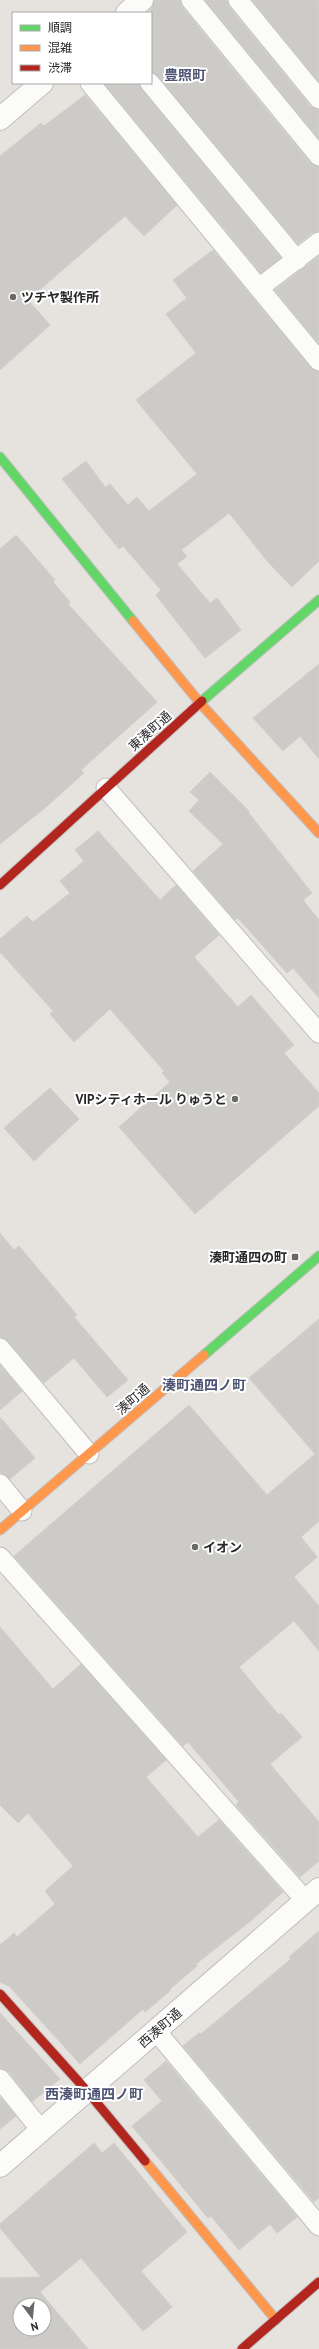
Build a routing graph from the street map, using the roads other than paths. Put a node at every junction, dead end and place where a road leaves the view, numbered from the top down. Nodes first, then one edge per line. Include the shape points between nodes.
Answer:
1 (142, 0) edge
2 (191, 0) edge
3 (238, 0) edge
4 (128, 12) edge
5 (41, 84) edge
6 (91, 84) edge
7 (151, 84) edge
8 (319, 99) edge
9 (0, 119) edge
10 (319, 156) edge
11 (319, 242) edge
12 (297, 260) junction
13 (259, 288) junction
14 (319, 361) edge
15 (0, 457) edge
16 (318, 602) edge
17 (200, 703) junction
18 (106, 788) junction
19 (319, 833) edge
20 (0, 885) edge
21 (319, 1033) edge
22 (319, 1256) edge
23 (0, 1348) edge
24 (89, 1454) junction
25 (0, 1484) edge
26 (22, 1511) junction
27 (0, 1530) edge
28 (0, 1557) edge
29 (314, 1897) edge
30 (0, 1994) edge
31 (156, 2031) junction
32 (0, 2079) edge
33 (87, 2091) junction
34 (41, 2130) junction
35 (0, 2166) edge
36 (319, 2226) edge
37 (319, 2282) edge
38 (276, 2320) junction
39 (242, 2349) edge

1 - 4 street
2 - 10 lane
3 - 8 lane
5 - 9 street
6 - 13 lane
7 - 12 lane
11 - 12 lane
12 - 13 lane
13 - 14 lane
15 - 17 street
16 - 17 street, 東湊町通
17 - 18 street, 東湊町通
17 - 19 street
18 - 20 street, 東湊町通
18 - 21 lane
22 - 24 street, 湊町通
23 - 24 lane
24 - 26 street, 湊町通
25 - 26 lane
26 - 27 street, 湊町通
28 - 29 lane
29 - 31 street, 西湊町通
30 - 33 street
31 - 33 street, 西湊町通
31 - 36 lane
32 - 34 lane
33 - 34 street, 西湊町通
33 - 38 street
34 - 35 street, 西湊町通
37 - 38 street
38 - 39 street

